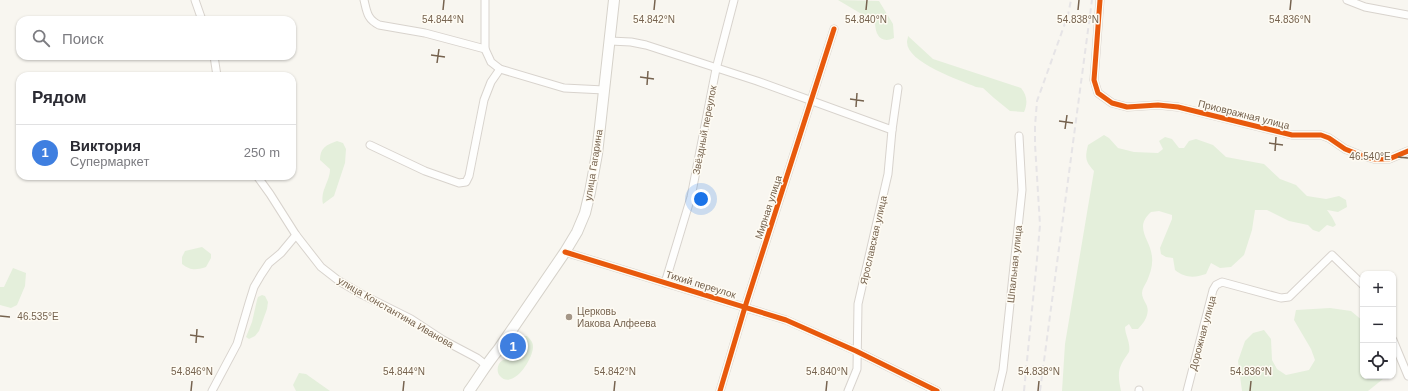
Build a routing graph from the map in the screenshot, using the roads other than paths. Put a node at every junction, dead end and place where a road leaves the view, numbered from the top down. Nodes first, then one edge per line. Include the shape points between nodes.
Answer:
1 (195, 0) edge
2 (364, 0) edge
3 (485, 0) edge
4 (614, 0) edge
5 (734, 0) edge
6 (1100, 0) edge
7 (1347, 0) edge
8 (1408, 15) edge
9 (201, 16) edge
10 (834, 29) dead end
11 (610, 41) junction
12 (484, 49) junction
13 (215, 60) edge
14 (500, 69) junction
15 (716, 69) junction
16 (216, 72) edge
17 (898, 88) dead end
18 (604, 90) junction
19 (811, 101) junction
20 (892, 130) junction
21 (1019, 136) dead end
22 (370, 146) dead end
23 (1408, 151) edge
24 (260, 180) edge
25 (296, 235) junction
26 (565, 252) junction
27 (1360, 282) edge
28 (665, 283) junction
29 (745, 307) junction
30 (1394, 343) edge
31 (856, 351) junction
32 (486, 365) junction
33 (1408, 376) edge
34 (212, 391) edge
35 (469, 391) edge
36 (720, 391) edge
37 (848, 391) edge
38 (937, 391) edge
39 (998, 391) edge
40 (1187, 391) edge

1 - 9 street
2 - 12 street via 368,14 373,22 379,25
3 - 12 street
4 - 11 main road, улица Гагарина
5 - 15 street, Звёздный переулок
6 - 23 street, Приовражная улица via 1094,80 1098,93 1112,104 1127,107 1178,107 1292,135 1321,135 1345,149 1374,159 1389,158
7 - 8 street via 1365,7
10 - 19 street, Мирная улица
11 - 15 street via 646,45
11 - 18 main road, улица Гагарина
12 - 14 street via 491,62
13 - 16 street
14 - 18 street via 564,88
14 - 22 street via 491,82 484,100 466,182 458,183 426,171
15 - 19 street
15 - 28 street, Звёздный переулок via 691,197
17 - 20 street, Ярославская улица
18 - 26 main road, улица Гагарина via 597,154 585,213
19 - 20 street
19 - 29 street, Мирная улица
20 - 31 street, Ярославская улица via 888,174 858,304
21 - 39 street, Шпальная улица via 1022,190 1003,370
24 - 25 street, улица Константина Иванова
25 - 32 street, улица Константина Иванова via 321,267 339,280 412,319
25 - 34 street via 269,264 254,287 237,344
26 - 28 street, Тихий переулок
26 - 32 main road, улица Гагарина
27 - 40 street, Дорожная улица via 1332,255 1289,297 1281,298 1222,282 1216,285
28 - 29 street, Тихий переулок
29 - 31 street, Тихий переулок via 786,320
29 - 36 street, Мирная улица
30 - 33 street
31 - 37 street, Ярославская улица via 857,369
31 - 38 street, Тихий переулок
32 - 35 main road, улица Гагарина

